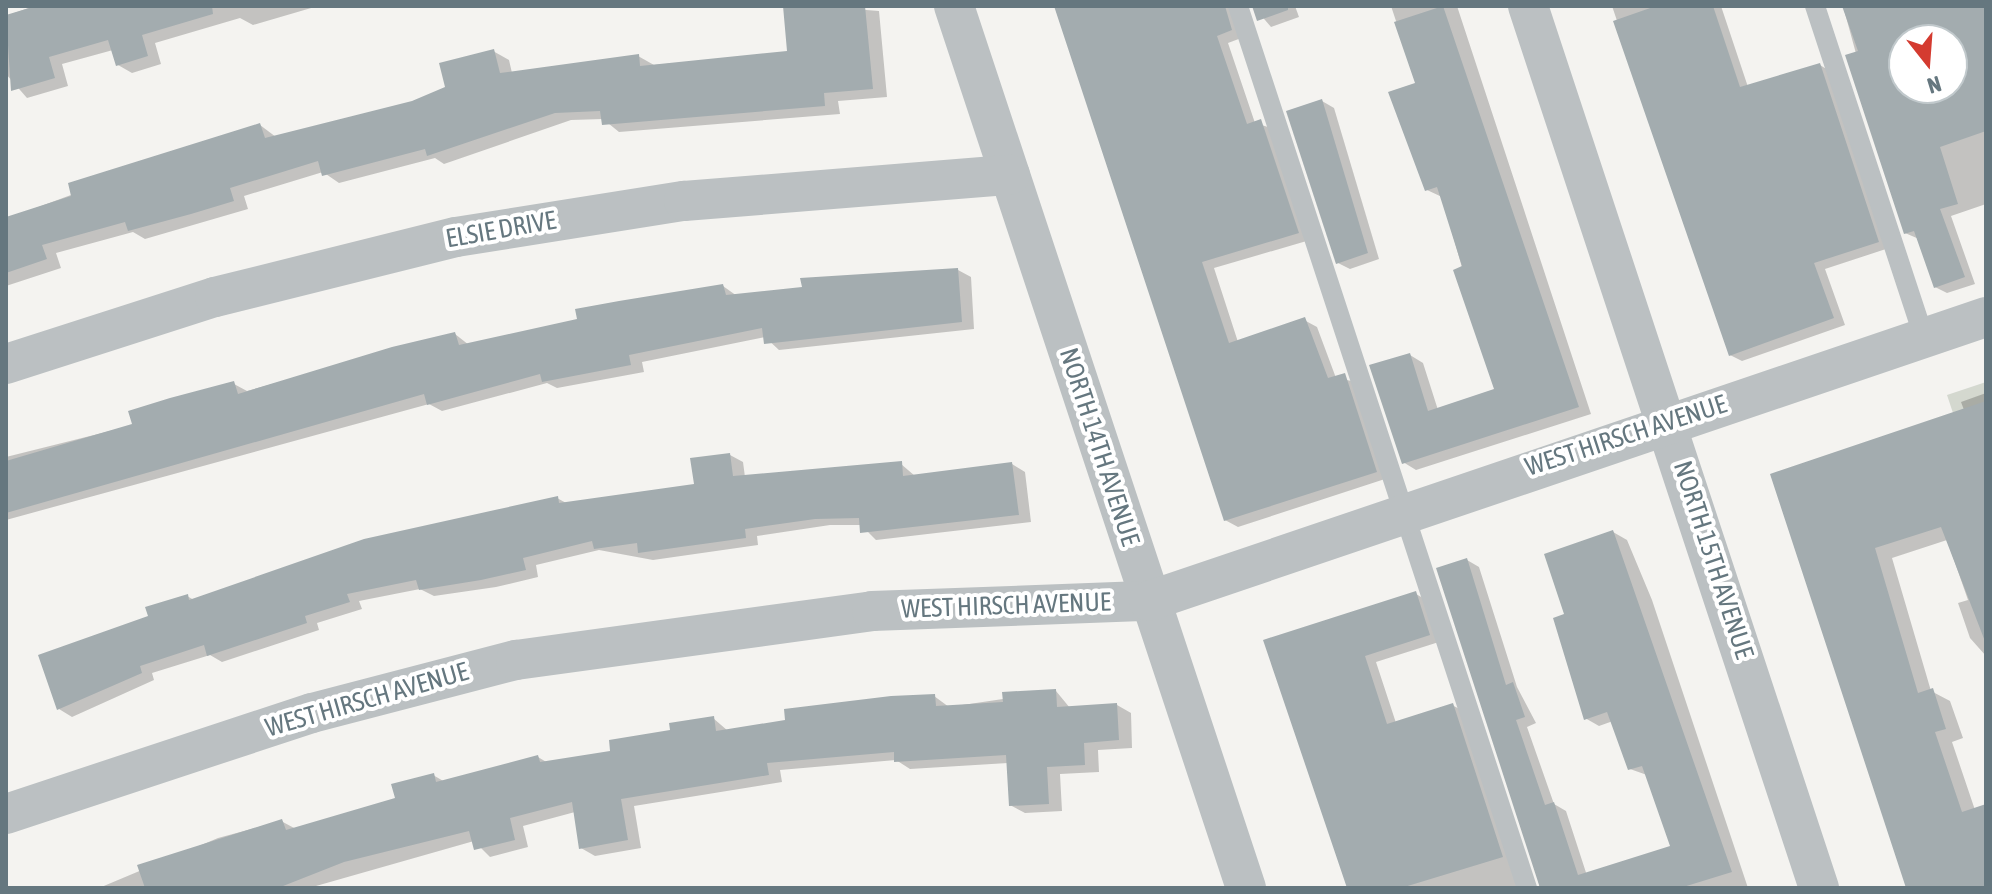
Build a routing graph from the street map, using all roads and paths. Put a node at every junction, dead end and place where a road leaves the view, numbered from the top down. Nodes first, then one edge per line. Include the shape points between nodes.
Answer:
1 (954, 6) edge
2 (1238, 6) edge
3 (1528, 6) edge
4 (1815, 6) edge
5 (1010, 175) junction
6 (1986, 317) edge
7 (1924, 338) junction
8 (6, 364) edge
9 (1668, 423) junction
10 (1403, 510) junction
11 (1149, 601) junction
12 (6, 814) edge
13 (1246, 888) edge
14 (1527, 888) edge
15 (1819, 888) edge

1 - 5 street, NORTH 14TH AVENUE
2 - 10 lane
3 - 9 street, NORTH 15TH AVENUE
4 - 7 lane
5 - 8 street, ELSIE DRIVE via 684,201 456,237 215,297
5 - 11 street, NORTH 14TH AVENUE
6 - 7 street, WEST HIRSCH AVENUE
7 - 9 street, WEST HIRSCH AVENUE
9 - 10 street, WEST HIRSCH AVENUE
9 - 15 street, NORTH 15TH AVENUE
10 - 11 street, WEST HIRSCH AVENUE
10 - 14 lane
11 - 12 street, WEST HIRSCH AVENUE via 872,611 516,660 312,713
11 - 13 street, NORTH 14TH AVENUE

